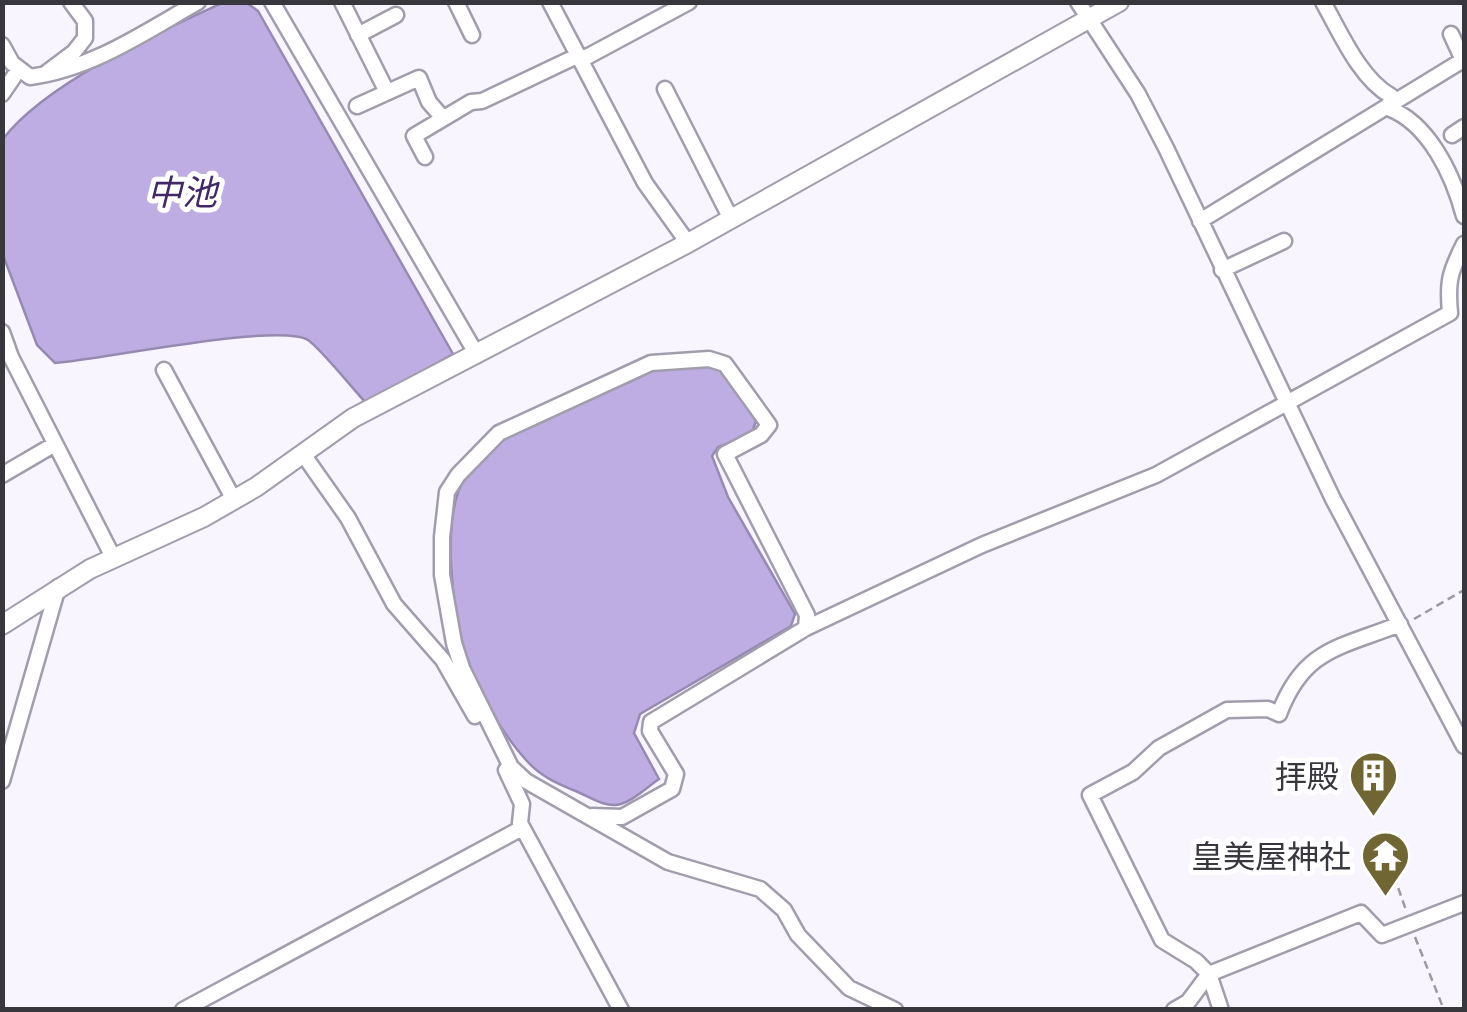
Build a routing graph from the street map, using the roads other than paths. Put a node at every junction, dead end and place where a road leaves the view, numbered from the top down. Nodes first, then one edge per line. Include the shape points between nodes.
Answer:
1 (71, 2) edge
2 (177, 2) edge
3 (198, 2) edge
4 (272, 2) edge
5 (342, 2) edge
6 (456, 2) edge
7 (550, 2) edge
8 (689, 2) edge
9 (1119, 2) edge
10 (1323, 2) edge
11 (1083, 10) edge
12 (396, 15) dead end
13 (166, 20) junction
14 (358, 34) junction
15 (1451, 34) dead end
16 (473, 35) dead end
17 (2, 45) edge
18 (580, 58) junction
19 (1464, 61) edge
20 (19, 68) junction
21 (44, 75) junction
22 (665, 88) dead end
23 (387, 92) junction
24 (2, 94) edge
25 (1390, 102) junction
26 (357, 106) dead end
27 (442, 118) junction
28 (425, 156) dead end
29 (1464, 216) edge
30 (731, 219) junction
31 (1200, 221) junction
32 (1284, 241) dead end
33 (688, 243) junction
34 (1464, 244) edge
35 (1222, 270) junction
36 (1458, 316) edge
37 (2, 332) edge
38 (477, 355) junction
39 (164, 370) dead end
40 (1287, 403) junction
41 (54, 444) junction
42 (303, 454) junction
43 (2, 474) edge
44 (234, 500) junction
45 (114, 558) junction
46 (58, 586) junction
47 (1400, 624) junction
48 (2, 625) edge
49 (806, 628) junction
50 (1464, 746) edge
51 (2, 782) edge
52 (592, 816) junction
53 (522, 828) junction
54 (1464, 903) edge
55 (1209, 974) junction
56 (183, 1010) edge
57 (621, 1010) edge
58 (895, 1010) edge
59 (1174, 1010) edge
60 (1221, 1010) edge

1 - 21 street via 85,21 86,38
2 - 13 street
3 - 13 street
4 - 38 street
5 - 14 street
6 - 16 street
7 - 18 street
8 - 18 street
9 - 11 street
10 - 25 street
11 - 30 street
11 - 31 street via 1138,94
12 - 14 street
13 - 21 street
14 - 23 street
15 - 19 street
17 - 20 street
18 - 27 street
18 - 33 street via 645,183
19 - 25 street
20 - 21 street via 30,77
20 - 24 street
22 - 30 street
23 - 26 street
23 - 27 street via 419,78
25 - 29 street via 1418,126 1448,173
25 - 31 street
27 - 28 street via 414,136
30 - 33 street
31 - 35 street
32 - 35 street
33 - 38 street
34 - 36 street via 1448,283
35 - 40 street
36 - 40 street
37 - 41 street
38 - 42 street via 353,418
39 - 44 street via 199,453
40 - 47 street
40 - 49 street via 1156,475
41 - 43 street
41 - 45 street
42 - 44 street
42 - 53 street via 348,518 394,604 443,660 516,788
44 - 45 street
45 - 46 street
46 - 48 street
46 - 51 street
47 - 50 street
47 - 55 street via 1314,659 1297,675 1279,714 1268,708 1228,710 1090,795 1162,940
49 - 52 street via 651,722 676,774 672,789 622,817
49 - 52 street via 807,615 725,454 769,425 725,364 651,362 498,432 448,492 442,576 454,643 510,768
52 - 58 street via 668,862 760,889 849,988
53 - 56 street
53 - 57 street
54 - 55 street via 1382,935 1361,913
55 - 59 street
55 - 60 street

